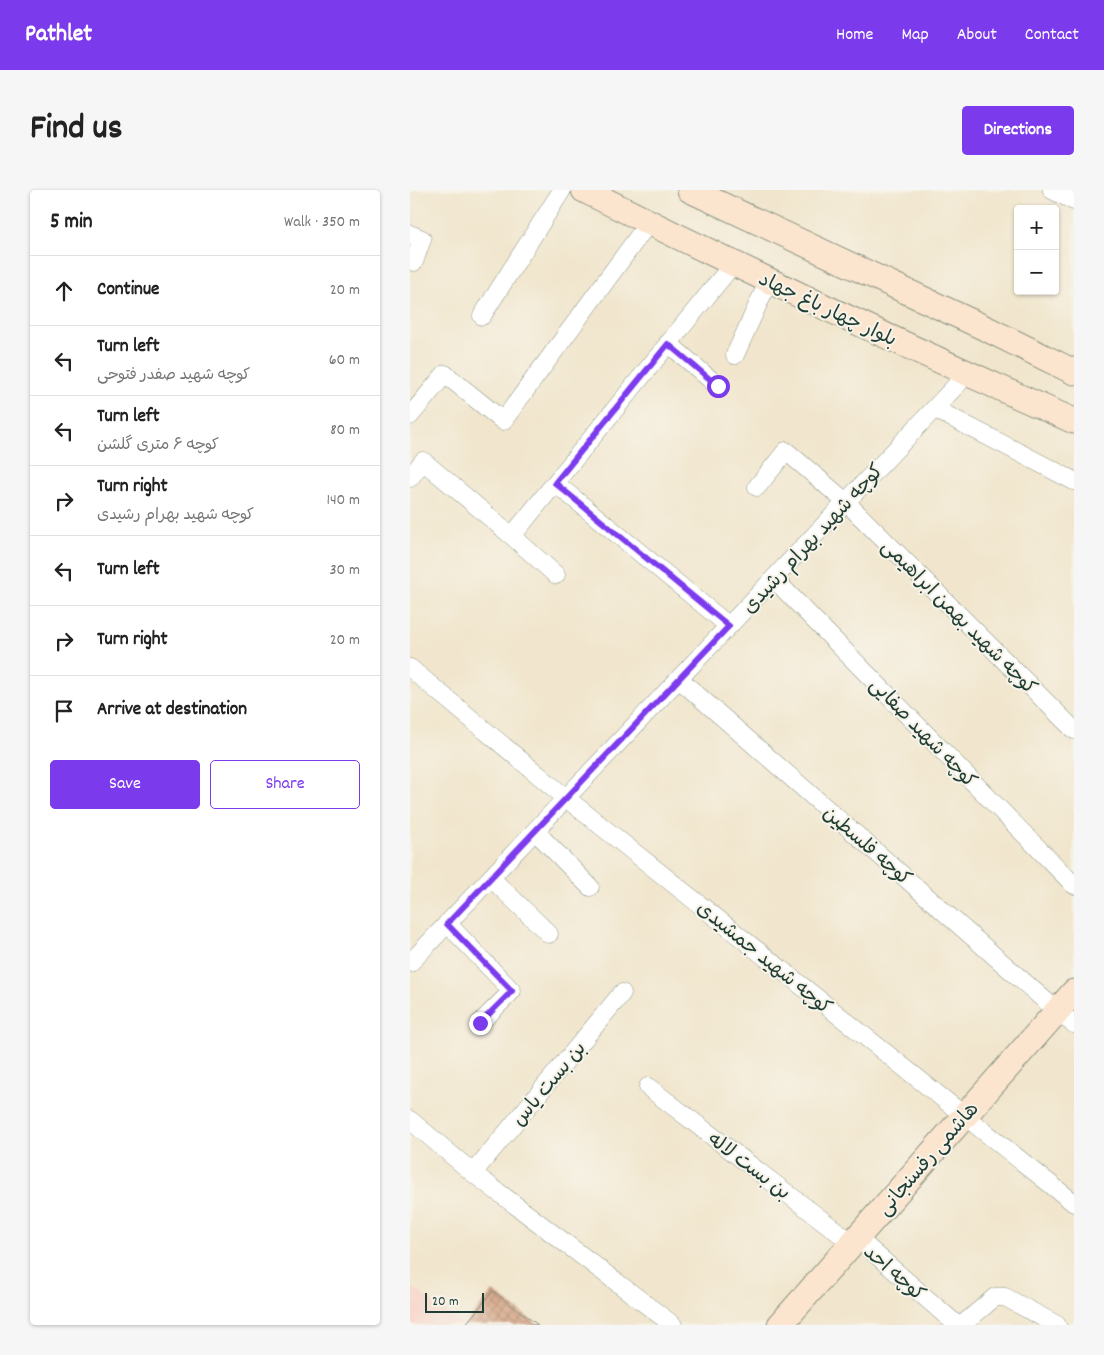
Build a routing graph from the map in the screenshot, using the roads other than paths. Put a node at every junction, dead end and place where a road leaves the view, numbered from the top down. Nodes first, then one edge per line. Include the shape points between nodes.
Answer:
1 (562, 190) edge
2 (584, 190) edge
3 (690, 190) edge
4 (1052, 190) edge
5 (732, 199) edge
6 (1074, 201) edge
7 (648, 222) junction
8 (410, 234) edge
9 (414, 262) dead end
10 (733, 264) junction
11 (769, 280) junction
12 (482, 316) dead end
13 (668, 344) junction
14 (735, 355) dead end
15 (1074, 372) edge
16 (967, 374) junction
17 (718, 386) dead end
18 (935, 409) junction
19 (410, 416) edge
20 (1074, 421) edge
21 (410, 478) edge
22 (1074, 481) edge
23 (555, 483) junction
24 (757, 487) dead end
25 (846, 502) junction
26 (512, 536) junction
27 (556, 574) dead end
28 (774, 578) junction
29 (729, 626) junction
30 (410, 668) edge
31 (679, 679) junction
32 (1074, 730) edge
33 (566, 798) junction
34 (535, 831) junction
35 (491, 878) junction
36 (1074, 885) edge
37 (590, 887) dead end
38 (447, 924) junction
39 (549, 934) dead end
40 (410, 963) edge
41 (1074, 992) edge
42 (622, 993) dead end
43 (1066, 1017) edge
44 (480, 1023) dead end
45 (648, 1087) dead end
46 (965, 1116) junction
47 (410, 1120) edge
48 (473, 1173) junction
49 (1074, 1203) edge
50 (854, 1241) junction
51 (673, 1325) edge
52 (780, 1325) edge
53 (957, 1325) edge
54 (962, 1325) edge
55 (1057, 1325) edge

1 - 12 street
2 - 7 street, بلوار چهار باغ جهاد
3 - 5 street
4 - 6 street
5 - 15 street
7 - 10 street, بلوار چهار باغ جهاد
7 - 19 street via 503,421 445,374
8 - 9 street via 422,239
10 - 11 street, بلوار چهار باغ جهاد
10 - 13 street
11 - 14 street
11 - 16 street, بلوار چهار باغ جهاد
13 - 17 street
13 - 23 street
16 - 18 street, کوچه شهید بهرام رشیدی
16 - 20 street, بلوار چهار باغ جهاد
18 - 22 street
18 - 25 street, کوچه شهید بهرام رشیدی
21 - 26 street via 423,461
23 - 26 street
23 - 29 street
24 - 25 street, کوچه شهید بهمن ابراهیمی via 786,451
25 - 28 street, کوچه شهید بهرام رشیدی
25 - 32 street, کوچه شهید بهمن ابراهیمی
26 - 27 street
28 - 29 street, کوچه شهید بهرام رشیدی
28 - 36 street, کوچه شهید صفایی
29 - 31 street, کوچه شهید بهرام رشیدی
30 - 33 street, کوچه شهید جمشیدی
31 - 33 street, کوچه شهید بهرام رشیدی
31 - 43 street, کوچه فلسطین
33 - 34 street, کوچه شهید بهرام رشیدی
33 - 46 street, کوچه شهید جمشیدی
34 - 35 street, کوچه شهید بهرام رشیدی
34 - 37 street
35 - 38 street, کوچه شهید بهرام رشیدی
35 - 39 street
38 - 40 street, کوچه شهید بهرام رشیدی
38 - 44 street via 512,991
41 - 43 street, هاشمی رفسنجانی
42 - 48 street, بن بست یاس
43 - 46 street, هاشمی رفسنجانی
45 - 50 street, بن بست لاله
46 - 49 street, کوچه شهید جمشیدی
46 - 50 street, هاشمی رفسنجانی
47 - 48 street
48 - 51 street
50 - 52 street, هاشمی رفسنجانی
50 - 53 street, کوچه احد
54 - 55 street via 996,1297 1005,1297

